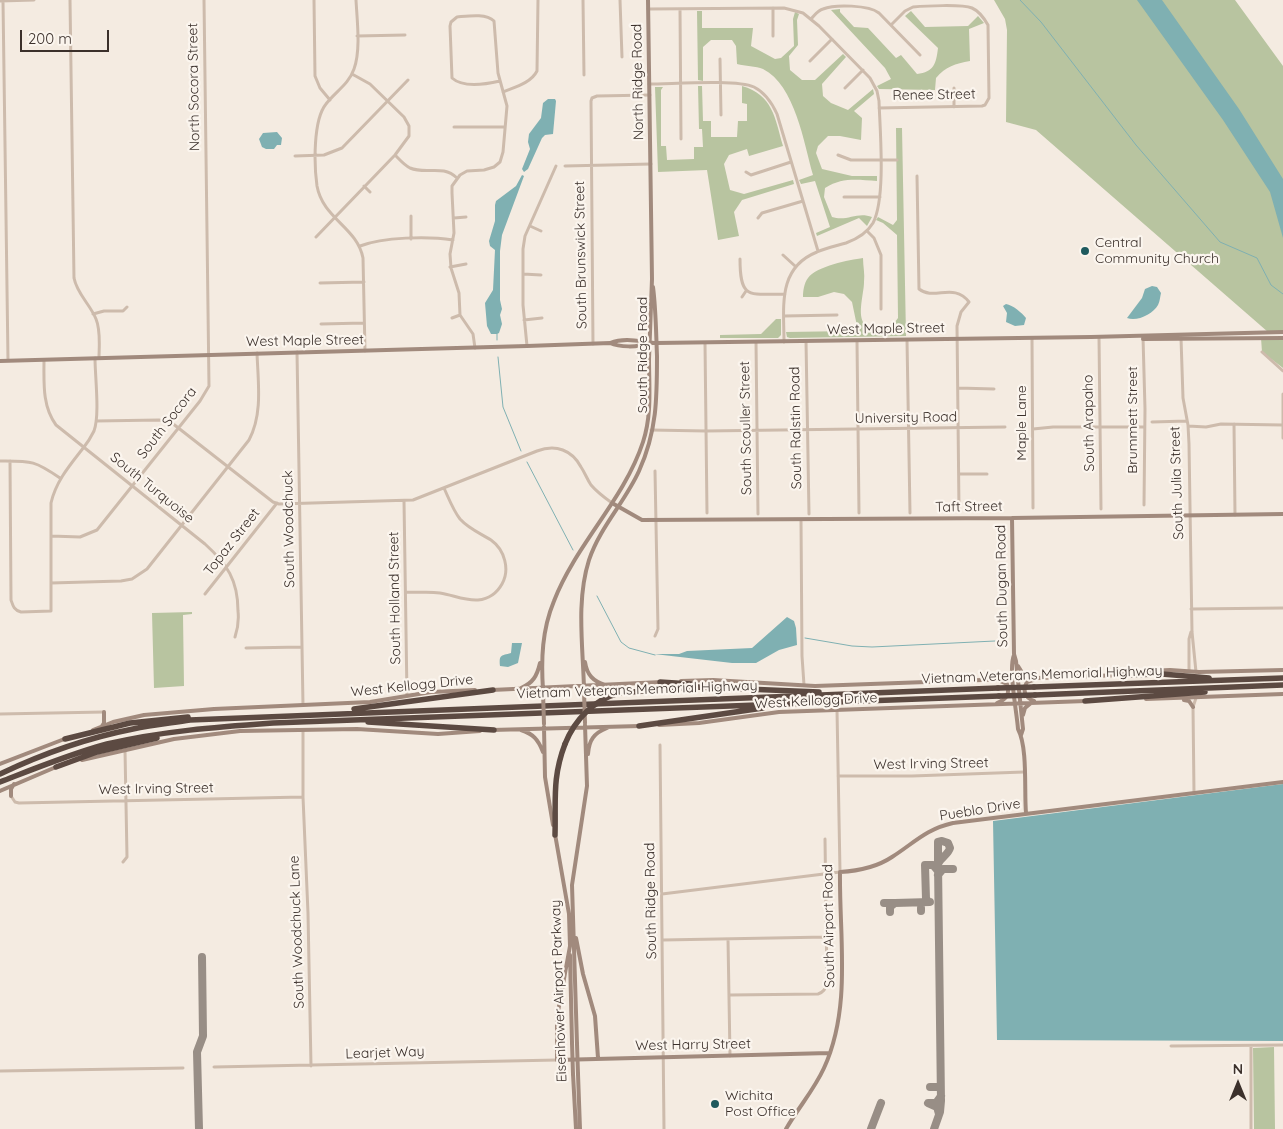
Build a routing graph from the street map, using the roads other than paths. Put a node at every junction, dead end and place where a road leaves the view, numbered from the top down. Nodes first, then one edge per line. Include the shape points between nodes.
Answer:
1 (34, 0) edge
2 (70, 0) edge
3 (204, 0) edge
4 (314, 0) edge
5 (356, 0) edge
6 (538, 0) edge
7 (583, 0) edge
8 (620, 0) edge
9 (648, 0) edge
10 (2, 1) edge
11 (773, 8) junction
12 (648, 9) junction
13 (680, 9) junction
14 (811, 18) junction
15 (891, 26) junction
16 (404, 35) dead end
17 (357, 36) junction
18 (773, 36) dead end
19 (832, 39) junction
20 (920, 55) dead end
21 (622, 57) dead end
22 (720, 59) dead end
23 (810, 61) dead end
24 (863, 70) junction
25 (352, 74) junction
26 (584, 75) dead end
27 (408, 80) dead end
28 (500, 81) junction
29 (721, 83) junction
30 (650, 84) junction
31 (680, 84) junction
32 (845, 88) dead end
33 (954, 88) dead end
34 (503, 92) junction
35 (650, 96) junction
36 (330, 100) junction
37 (388, 101) junction
38 (954, 106) junction
39 (879, 108) junction
40 (721, 115) dead end
41 (454, 127) dead end
42 (506, 127) junction
43 (681, 139) dead end
44 (316, 155) junction
45 (395, 155) junction
46 (838, 155) dead end
47 (296, 156) dead end
48 (880, 160) junction
49 (897, 160) dead end
50 (791, 162) junction
51 (650, 164) junction
52 (591, 165) junction
53 (556, 166) dead end
54 (564, 166) dead end
55 (746, 172) dead end
56 (206, 175) joint
57 (917, 176) dead end
58 (457, 178) junction
59 (364, 186) junction
60 (651, 187) joint
61 (370, 192) dead end
62 (844, 197) dead end
63 (880, 197) junction
64 (803, 201) junction
65 (411, 216) dead end
66 (334, 217) junction
67 (466, 217) dead end
68 (454, 218) junction
69 (758, 218) dead end
70 (530, 226) junction
71 (541, 231) dead end
72 (866, 231) junction
73 (316, 237) dead end
74 (411, 240) junction
75 (453, 240) junction
76 (360, 246) junction
77 (818, 252) junction
78 (783, 256) dead end
79 (740, 259) dead end
80 (466, 264) dead end
81 (795, 266) junction
82 (450, 267) junction
83 (523, 274) junction
84 (541, 275) dead end
85 (652, 280) junction
86 (364, 282) junction
87 (320, 283) dead end
88 (746, 291) junction
89 (785, 294) junction
90 (742, 297) dead end
91 (127, 307) dead end
92 (882, 309) dead end
93 (93, 314) junction
94 (460, 315) junction
95 (837, 315) dead end
96 (784, 316) junction
97 (452, 318) dead end
98 (542, 318) dead end
99 (524, 320) junction
100 (364, 323) junction
101 (321, 324) dead end
102 (1283, 332) edge
103 (1099, 337) junction
104 (1144, 337) junction
105 (1181, 337) junction
106 (1032, 338) junction
107 (1283, 338) edge
108 (958, 339) junction
109 (908, 340) junction
110 (806, 341) junction
111 (857, 341) junction
112 (756, 342) junction
113 (784, 342) junction
114 (648, 343) junction
115 (656, 343) junction
116 (705, 343) junction
117 (593, 344) junction
118 (526, 346) junction
119 (475, 348) junction
120 (365, 351) junction
121 (297, 352) junction
122 (1262, 352) dead end
123 (257, 354) junction
124 (208, 355) junction
125 (97, 358) junction
126 (8, 360) junction
127 (44, 360) junction
128 (0, 361) edge
129 (1283, 371) edge
130 (958, 388) junction
131 (994, 389) dead end
132 (1283, 394) edge
133 (96, 421) junction
134 (1187, 421) junction
135 (1152, 422) dead end
136 (1234, 424) junction
137 (1283, 425) edge
138 (1188, 426) junction
139 (179, 427) junction
140 (1005, 427) dead end
141 (1100, 427) junction
142 (1144, 427) junction
143 (959, 428) junction
144 (647, 429) junction
145 (908, 429) junction
146 (652, 430) junction
147 (807, 430) junction
148 (858, 430) junction
149 (1033, 430) junction
150 (706, 431) junction
151 (757, 431) junction
152 (1283, 438) edge
153 (84, 447) junction
154 (0, 461) edge
155 (10, 461) junction
156 (228, 466) junction
157 (655, 471) dead end
158 (960, 474) junction
159 (987, 474) dead end
160 (60, 478) junction
161 (132, 486) junction
162 (444, 488) junction
163 (404, 501) junction
164 (277, 503) junction
165 (612, 503) junction
166 (299, 504) junction
167 (1144, 505) dead end
168 (618, 506) junction
169 (1033, 508) dead end
170 (1101, 509) dead end
171 (960, 510) dead end
172 (859, 513) dead end
173 (910, 513) dead end
174 (707, 514) dead end
175 (758, 514) dead end
176 (809, 514) dead end
177 (1283, 514) edge
178 (1235, 515) junction
179 (1190, 516) junction
180 (1012, 518) junction
181 (656, 520) junction
182 (801, 520) junction
183 (181, 525) junction
184 (51, 536) junction
185 (226, 567) junction
186 (51, 583) junction
187 (406, 592) junction
188 (205, 594) dead end
189 (1283, 608) edge
190 (1191, 609) junction
191 (1192, 632) junction
192 (655, 636) dead end
193 (235, 637) dead end
194 (582, 646) junction
195 (302, 647) junction
196 (246, 648) dead end
197 (542, 654) junction
198 (1014, 662) junction
199 (1189, 670) junction
200 (1283, 670) edge
201 (1196, 672) junction
202 (1120, 675) junction
203 (1032, 678) junction
204 (1042, 678) junction
205 (1283, 678) edge
206 (1015, 679) junction
207 (1001, 680) junction
208 (1221, 680) junction
209 (660, 682) junction
210 (804, 685) junction
211 (1283, 685) edge
212 (610, 686) junction
213 (720, 687) junction
214 (1217, 688) junction
215 (518, 689) junction
216 (584, 689) junction
217 (493, 690) junction
218 (543, 690) junction
219 (856, 694) junction
220 (1283, 694) edge
221 (407, 696) junction
222 (1172, 698) junction
223 (1196, 698) junction
224 (1085, 701) junction
225 (1032, 702) junction
226 (1039, 702) junction
227 (1018, 703) junction
228 (787, 704) junction
229 (995, 704) junction
230 (1004, 704) junction
231 (303, 705) junction
232 (1193, 706) junction
233 (837, 710) junction
234 (104, 712) junction
235 (0, 714) edge
236 (308, 715) junction
237 (1017, 716) junction
238 (222, 718) junction
239 (341, 720) junction
240 (1022, 720) junction
241 (113, 722) junction
242 (585, 725) junction
243 (102, 726) junction
244 (544, 726) junction
245 (611, 726) junction
246 (639, 726) junction
247 (216, 727) junction
248 (519, 729) junction
249 (303, 730) junction
250 (494, 730) junction
251 (1021, 735) junction
252 (65, 739) junction
253 (660, 745) dead end
254 (125, 750) junction
255 (544, 759) junction
256 (0, 764) edge
257 (56, 767) junction
258 (586, 769) junction
259 (1024, 772) junction
260 (0, 774) edge
261 (838, 776) junction
262 (0, 782) edge
263 (1283, 782) edge
264 (14, 784) junction
265 (0, 791) edge
266 (1194, 793) junction
267 (11, 796) junction
268 (303, 797) junction
269 (126, 801) junction
270 (1026, 813) junction
271 (556, 835) junction
272 (825, 839) dead end
273 (123, 862) dead end
274 (840, 872) junction
275 (826, 874) junction
276 (662, 894) junction
277 (574, 929) junction
278 (827, 938) junction
279 (728, 939) junction
280 (663, 940) junction
281 (570, 946) junction
282 (730, 995) junction
283 (575, 1044) junction
284 (1283, 1045) edge
285 (1171, 1046) dead end
286 (1251, 1046) junction
287 (829, 1053) junction
288 (730, 1056) junction
289 (664, 1057) junction
290 (598, 1058) junction
291 (557, 1060) junction
292 (311, 1066) junction
293 (214, 1067) dead end
294 (183, 1068) dead end
295 (0, 1071) edge
296 (578, 1129) edge
297 (664, 1129) edge
298 (786, 1129) edge
299 (1251, 1129) edge

1 - 10 street
2 - 93 street via 74,278
3 - 56 street, North Socora Street
4 - 36 street via 315,76
5 - 17 street
6 - 34 street via 537,71 529,80
7 - 26 street
8 - 21 street
9 - 12 main road, North Ridge Road
10 - 126 street
11 - 13 street
11 - 14 street via 790,8
11 - 18 street
12 - 13 street
12 - 30 main road, North Ridge Road
13 - 31 street
14 - 15 street via 826,8 868,7
14 - 19 street
15 - 20 street
15 - 38 street, Renee Street via 913,7 964,6 984,18 989,29 990,93 987,103 982,106
16 - 17 street
17 - 25 street
19 - 23 street
19 - 24 street
22 - 29 street
24 - 32 street
24 - 39 street via 876,90
25 - 36 street
25 - 37 street via 370,84
27 - 37 street
28 - 28 street via 465,84 456,82 451,75 451,22 457,17 490,18 495,26
28 - 34 street
29 - 31 street
29 - 40 street
29 - 50 street via 751,86 770,100
30 - 31 street
30 - 35 main road, North Ridge Road
31 - 43 street
33 - 38 street
34 - 42 street via 508,106
35 - 51 main road, North Ridge Road
35 - 52 street, South Brunswick Street via 592,98
36 - 44 street via 317,122
37 - 44 street via 342,148
37 - 45 street via 404,117 410,130 408,139
38 - 39 street, Renee Street
39 - 48 street
41 - 42 street
42 - 58 street via 499,163 489,169 467,171
44 - 47 street
44 - 66 street via 319,193 326,209
45 - 58 street via 414,170 447,171
45 - 59 street
46 - 48 street via 851,160
48 - 49 street
48 - 63 street
50 - 55 street via 751,175
50 - 64 street
51 - 52 street
51 - 60 main road, North Ridge Road
52 - 54 street
52 - 117 street, South Brunswick Street
53 - 70 street
56 - 124 street, South Socora
57 - 108 street via 919,289 923,292 960,293 966,297 969,302 961,312
58 - 68 street via 452,186
59 - 61 street
59 - 66 street
60 - 85 main road, South Ridge Road
62 - 63 street
63 - 72 street via 877,214
64 - 69 street via 762,213
64 - 77 street
65 - 74 street
66 - 73 street
66 - 76 street
67 - 68 street
68 - 75 street
70 - 71 street
70 - 83 street via 525,236
72 - 77 street via 855,240
72 - 92 street via 874,238 881,255
74 - 75 street
74 - 76 street via 380,241
75 - 82 street
76 - 86 street
77 - 81 street
78 - 81 street
79 - 88 street via 741,283
80 - 82 street
81 - 89 street via 786,283
82 - 94 street via 459,293
83 - 84 street
83 - 99 street
85 - 114 main road, South Ridge Road
85 - 115 main road, South Ridge Road via 657,313
86 - 87 street
86 - 100 street
88 - 89 street
88 - 90 street
89 - 96 street
91 - 93 street via 123,311
93 - 125 street via 98,329
94 - 97 street
94 - 119 street via 473,334
95 - 96 street
96 - 113 street
98 - 99 street
99 - 118 street
100 - 101 street
100 - 120 street
102 - 105 main road, West Maple Street
103 - 104 main road, West Maple Street
103 - 106 main road, West Maple Street
103 - 141 street, South Arapaho
104 - 105 main road, West Maple Street
104 - 142 street, Brummett Street
105 - 107 main road, West Maple Street
105 - 134 street, South Julia Street
106 - 108 main road, West Maple Street
106 - 149 street, Maple Lane
108 - 109 main road, West Maple Street
108 - 130 street
109 - 111 main road, West Maple Street
109 - 145 street
110 - 111 main road, West Maple Street
110 - 113 main road, West Maple Street
110 - 147 street, South Ralstin Road
111 - 148 street
112 - 113 main road, West Maple Street
112 - 116 main road, West Maple Street
112 - 151 street, South Scouller Street
114 - 115 main road, West Maple Street
114 - 117 main road, West Maple Street
114 - 144 main road, South Ridge Road
115 - 116 main road, West Maple Street
115 - 146 main road, South Ridge Road via 656,407
116 - 150 street
117 - 118 main road, West Maple Street
118 - 119 main road, West Maple Street
119 - 120 main road, West Maple Street
120 - 121 main road, West Maple Street
121 - 123 main road, West Maple Street
121 - 166 street, South Woodchuck
122 - 129 street
123 - 124 main road, West Maple Street
123 - 156 street via 258,417 249,440
124 - 125 main road, West Maple Street
124 - 139 street, South Socora via 209,386
125 - 127 main road, West Maple Street
125 - 133 street
126 - 127 main road, West Maple Street
126 - 128 main road, West Maple Street
127 - 153 street, South Turquoise via 46,408 56,425
130 - 131 street
130 - 143 street
132 - 137 street
133 - 139 street via 159,420
133 - 153 street via 94,432
134 - 135 street
134 - 138 street, South Julia Street
136 - 137 street
136 - 138 street
136 - 178 street
137 - 152 street
138 - 179 street, South Julia Street
139 - 156 street
139 - 161 street, South Socora
140 - 143 street, University Road
141 - 142 street
141 - 149 street
141 - 170 street, South Arapaho
142 - 167 street, Brummett Street
143 - 145 street, University Road
143 - 158 street
144 - 146 street, University Road
144 - 165 main road, Eisenhower Airport Parkway via 632,471
145 - 148 street, University Road
145 - 173 street
146 - 150 street, University Road
146 - 168 main road, Eisenhower Airport Parkway via 640,470
147 - 148 street, University Road
147 - 151 street, University Road
147 - 176 street, South Ralstin Road
148 - 172 street
149 - 169 street, Maple Lane
150 - 151 street, University Road
150 - 174 street
151 - 175 street, South Scouller Street
153 - 160 street
153 - 161 street, South Turquoise
154 - 155 street
155 - 160 street via 35,462
155 - 186 street via 11,600 16,611 51,611
156 - 164 street
156 - 183 street
157 - 181 street
158 - 159 street
158 - 171 street
160 - 184 street via 51,503
161 - 183 street, South Turquoise
161 - 184 street, South Socora via 97,530 80,536
162 - 163 street
162 - 165 street via 543,449 560,448 575,458 591,485
162 - 187 street via 461,520 494,542 503,554 504,582 488,598 473,600 437,593
163 - 166 street
163 - 187 street, South Holland Street
164 - 166 street
164 - 185 street, Topaz Street
165 - 168 main road, Taft Street
165 - 197 main road, Eisenhower Airport Parkway via 554,600
166 - 195 street, South Woodchuck
168 - 181 main road, Taft Street via 640,520
168 - 194 main road, Eisenhower Airport Parkway via 595,546 585,574
177 - 178 main road, Taft Street
178 - 179 main road, Taft Street
179 - 180 main road, Taft Street
179 - 190 street, South Julia Street
180 - 182 main road, Taft Street
180 - 198 main road, South Dugan Road
181 - 182 main road, Taft Street
181 - 192 street via 658,629
182 - 210 street
183 - 185 street, South Turquoise via 219,556
183 - 186 street via 147,569 132,579
184 - 186 street
185 - 188 street, Topaz Street
185 - 193 street, South Turquoise via 238,598
187 - 221 street, South Holland Street
189 - 190 street
190 - 191 street, South Julia Street
191 - 199 street, South Julia Street
191 - 201 street, South Julia Street
194 - 212 main road via 590,676
194 - 216 main road, Eisenhower Airport Parkway
195 - 196 street
195 - 231 street, South Woodchuck
197 - 215 main road via 536,677
197 - 218 main road, Eisenhower Airport Parkway
198 - 203 main road via 1022,674
198 - 206 main road, South Dugan Road
198 - 207 main road via 1009,675
199 - 201 main road, West Kellogg Drive
199 - 202 main road, West Kellogg Drive
200 - 201 main road, West Kellogg Drive
202 - 204 main road, West Kellogg Drive
202 - 208 highway via 1200,676
203 - 204 main road, West Kellogg Drive
203 - 206 main road, West Kellogg Drive
204 - 226 main road via 1028,681 1024,688 1028,698
205 - 208 highway, Vietnam Veterans Memorial Highway
206 - 207 main road, West Kellogg Drive
206 - 227 main road, South Dugan Road
207 - 210 main road, West Kellogg Drive
207 - 229 main road via 1007,684 1009,692 1006,698
208 - 219 highway, Vietnam Veterans Memorial Highway, bridge
209 - 210 main road, West Kellogg Drive via 713,680
209 - 212 main road, West Kellogg Drive
209 - 213 highway
211 - 214 highway, Vietnam Veterans Memorial Highway
212 - 216 main road, West Kellogg Drive
213 - 219 highway
213 - 271 highway, bridge via 619,693 587,710 565,744 556,775
214 - 224 highway
214 - 228 highway, Vietnam Veterans Memorial Highway, bridge
215 - 217 main road, West Kellogg Drive
215 - 218 main road, West Kellogg Drive
216 - 218 main road, West Kellogg Drive
216 - 242 main road, Eisenhower Airport Parkway, bridge
217 - 221 main road, West Kellogg Drive
217 - 236 highway
218 - 244 main road, Eisenhower Airport Parkway, bridge
219 - 236 highway, Vietnam Veterans Memorial Highway
220 - 223 main road, West Kellogg Drive
221 - 231 main road, West Kellogg Drive via 370,702
222 - 223 main road, West Kellogg Drive
222 - 224 main road, West Kellogg Drive
222 - 232 main road via 1187,700
223 - 232 street
224 - 226 main road, West Kellogg Drive
225 - 226 main road, West Kellogg Drive
225 - 227 main road, West Kellogg Drive
225 - 240 main road via 1025,708
227 - 230 main road, West Kellogg Drive
227 - 237 main road, South Dugan Road
227 - 240 main road, South Dugan Road
228 - 239 highway, Vietnam Veterans Memorial Highway
228 - 246 highway
229 - 230 main road, West Kellogg Drive
229 - 233 main road, West Kellogg Drive
230 - 237 main road via 1013,708
231 - 241 main road, West Kellogg Drive via 152,714
232 - 266 street
233 - 246 main road, West Kellogg Drive via 779,712
233 - 261 street, South Airport Road
234 - 235 street
234 - 241 main road
234 - 243 main road
236 - 238 highway, Vietnam Veterans Memorial Highway
237 - 251 main road, South Dugan Road
238 - 252 highway via 184,717 130,723
238 - 260 highway, Vietnam Veterans Memorial Highway via 190,720 114,734 53,752
239 - 247 highway, Vietnam Veterans Memorial Highway
239 - 250 highway
240 - 251 main road, South Dugan Road
241 - 243 main road, West Kellogg Drive
242 - 244 main road, West Kellogg Drive
242 - 245 main road, West Kellogg Drive
242 - 258 main road, Eisenhower Airport Parkway
243 - 252 main road, West Kellogg Drive
244 - 248 main road, West Kellogg Drive
244 - 255 main road, Eisenhower Airport Parkway
245 - 246 main road, West Kellogg Drive
245 - 258 main road via 599,731 591,740
247 - 257 highway via 97,752
247 - 262 highway, Vietnam Veterans Memorial Highway via 106,744 47,762
248 - 250 main road, West Kellogg Drive
248 - 255 main road via 536,738
249 - 250 main road, West Kellogg Drive via 373,729 438,734
249 - 254 main road, West Kellogg Drive via 222,733
249 - 268 street
251 - 259 main road, South Dugan Road
252 - 256 main road, West Kellogg Drive
253 - 276 street, South Ridge Road
254 - 257 main road, West Kellogg Drive
254 - 269 street
255 - 271 main road, Eisenhower Airport Parkway
257 - 264 main road, West Kellogg Drive
258 - 277 main road, Eisenhower Airport Parkway via 586,796 572,885
259 - 261 street, West Irving Street
259 - 270 main road, South Dugan Road
261 - 274 street, South Airport Road
263 - 266 main road, Pueblo Drive
264 - 265 main road, West Kellogg Drive
264 - 267 main road
265 - 267 main road
266 - 270 main road, Pueblo Drive
267 - 269 street, West Irving Street via 19,803
268 - 269 street, West Irving Street
268 - 292 street, South Woodchuck Lane
269 - 273 street via 127,857
270 - 274 main road, Pueblo Drive via 938,827 877,865
271 - 281 main road, Eisenhower Airport Parkway via 570,914
272 - 275 street
274 - 275 street, Pueblo Drive
274 - 287 main road, South Airport Road via 841,994 837,1027
275 - 276 street, Pueblo Drive
275 - 278 street
276 - 280 street, South Ridge Road
277 - 283 main road, Eisenhower Airport Parkway
277 - 290 main road via 596,1016
278 - 279 street
278 - 282 street via 827,984 822,993
279 - 280 street
279 - 282 street
280 - 289 street, South Ridge Road
281 - 283 main road, Eisenhower Airport Parkway
281 - 291 main road via 557,1017
282 - 288 street
283 - 296 main road, Eisenhower Airport Parkway, bridge
284 - 286 street
285 - 286 street
286 - 299 street
287 - 288 main road, West Harry Street
287 - 298 main road, South Airport Road via 825,1067
288 - 289 main road, West Harry Street
289 - 290 main road, West Harry Street
289 - 297 street, South Ridge Road
290 - 291 main road, West Harry Street
291 - 292 street, Learjet Way
292 - 293 street, Learjet Way
294 - 295 street

